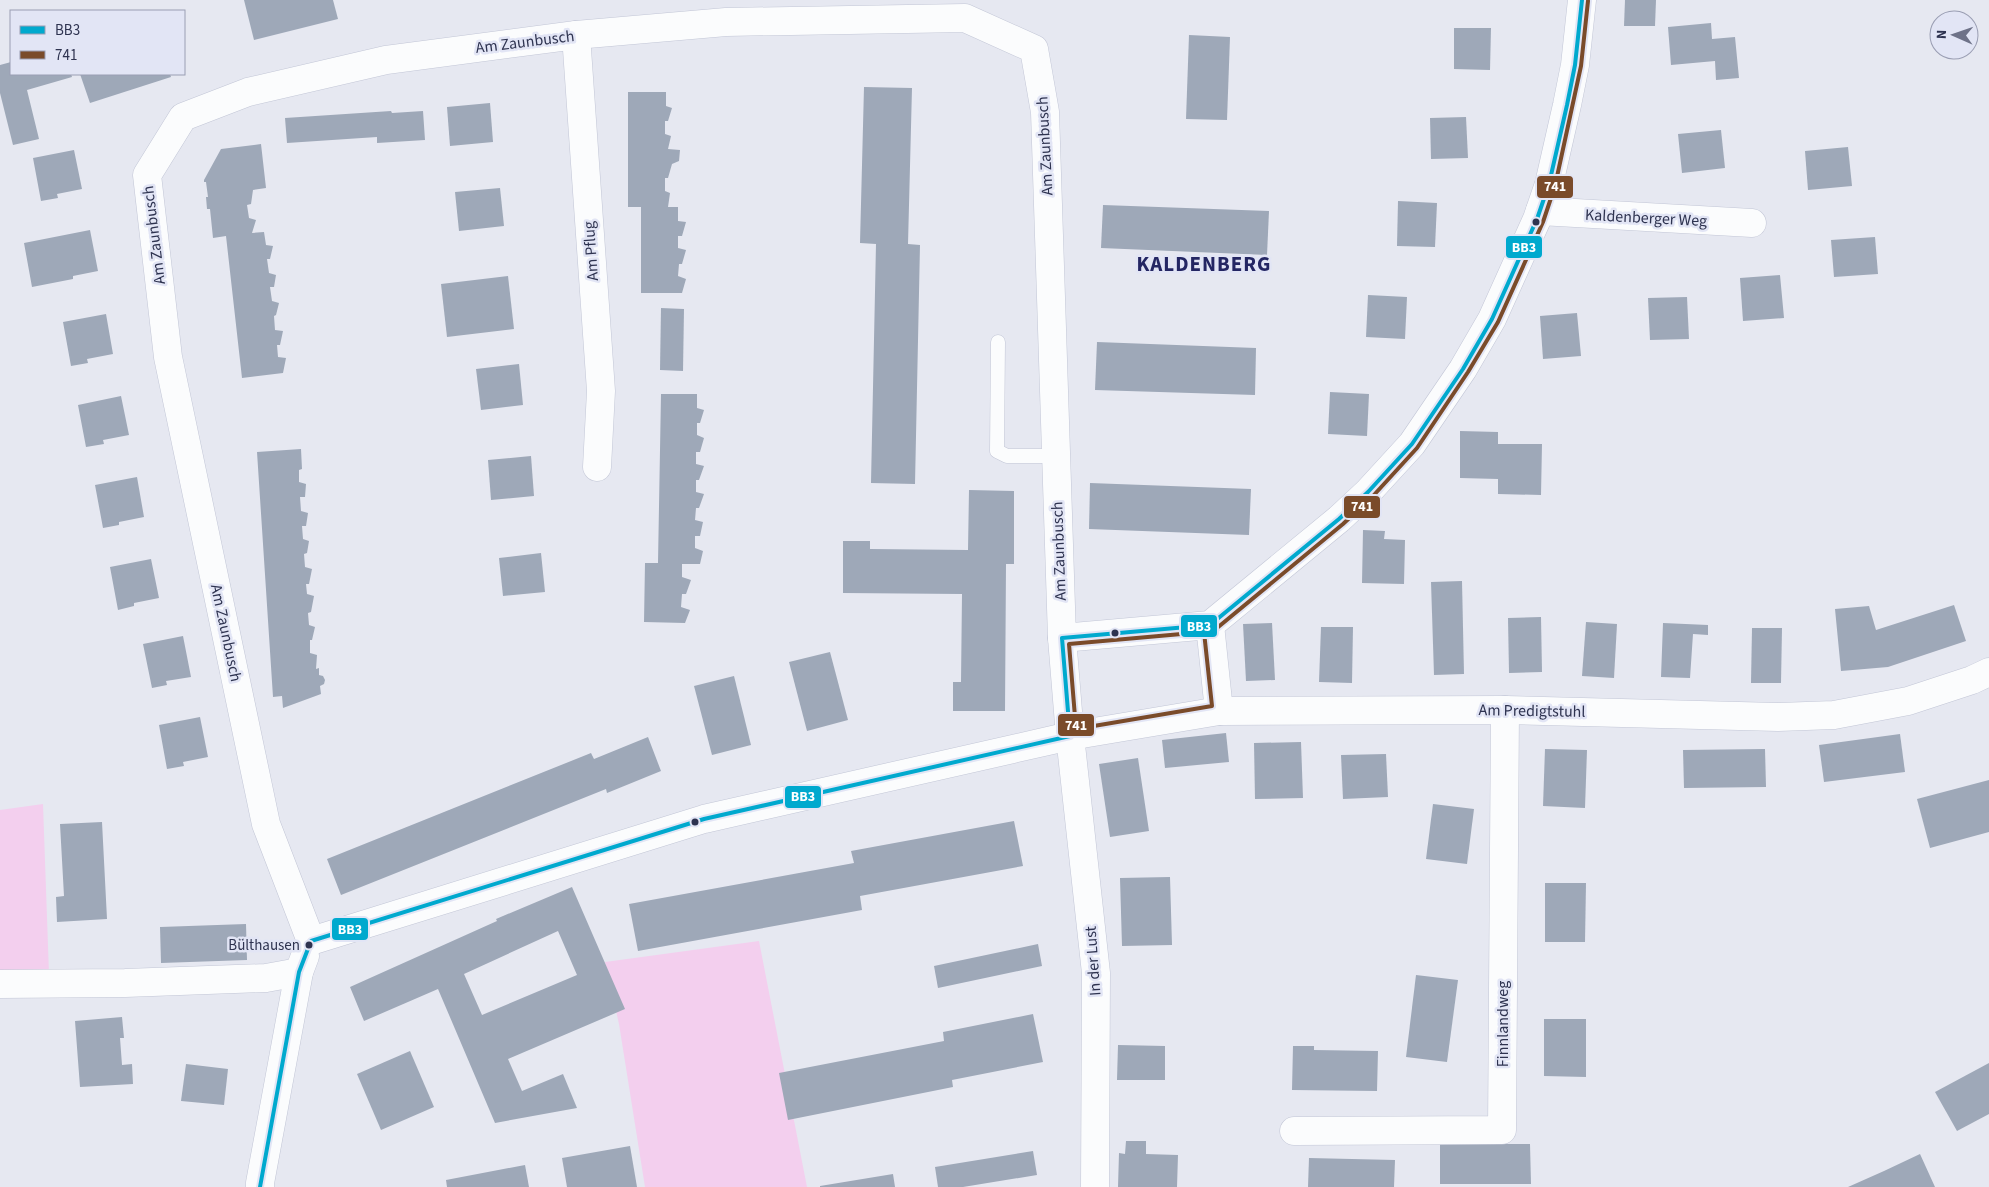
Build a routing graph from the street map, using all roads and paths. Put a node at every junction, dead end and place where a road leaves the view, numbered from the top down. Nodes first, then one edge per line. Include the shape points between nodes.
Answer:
1 (1582, 0) edge
2 (576, 35) junction
3 (1540, 211) junction
4 (1752, 223) dead end
5 (998, 342) dead end
6 (1056, 456) junction
7 (597, 467) dead end
8 (1210, 625) junction
9 (1062, 638) junction
10 (1989, 672) edge
11 (1505, 710) junction
12 (1219, 711) junction
13 (1070, 736) junction
14 (311, 941) junction
15 (299, 972) junction
16 (0, 984) edge
17 (1294, 1131) dead end
18 (260, 1187) edge
19 (1095, 1187) edge

1 - 3 street via 1575,65
2 - 6 street, Am Zaunbusch via 726,22 965,18 1034,48 1045,112
2 - 7 street, Am Pflug via 601,392
2 - 14 street, Am Zaunbusch via 386,60 248,92 182,117 147,175 168,357 266,824
3 - 4 street, Kaldenberger Weg
3 - 8 street via 1492,319 1463,369 1412,444 1339,519
5 - 6 lane via 997,450 1007,456
6 - 9 street, Am Zaunbusch
8 - 9 street
8 - 12 street
9 - 13 street, Am Zaunbusch
10 - 11 street, Am Predigtstuhl via 1908,701 1834,714 1778,716
11 - 12 street, Am Predigtstuhl
11 - 17 street, Finnlandweg via 1502,1130
12 - 13 street, Am Predigtstuhl
13 - 14 street, Am Predigtstuhl via 704,819
13 - 19 street, In der Lust via 1096,973
14 - 15 street
15 - 16 street via 247,979
15 - 18 street

